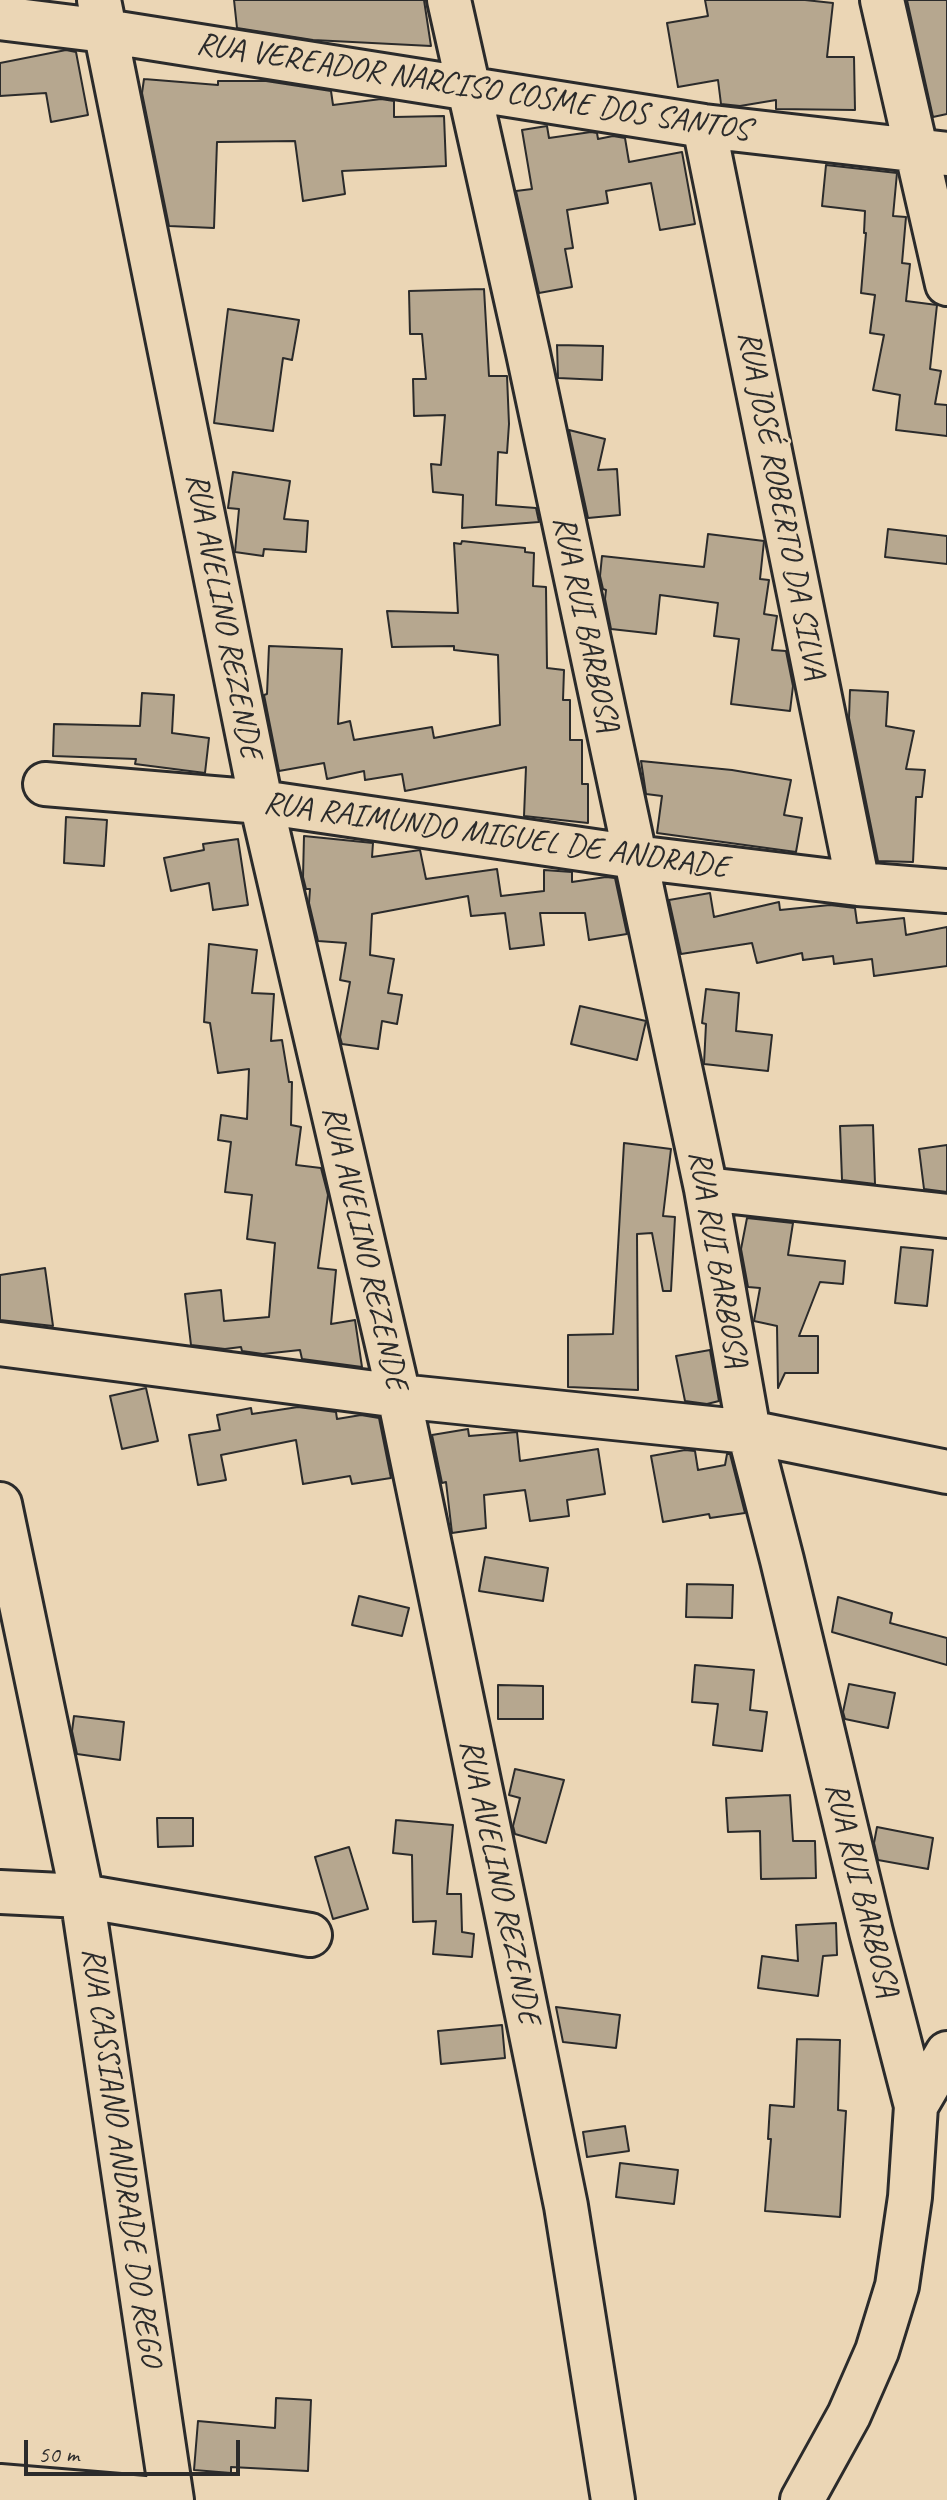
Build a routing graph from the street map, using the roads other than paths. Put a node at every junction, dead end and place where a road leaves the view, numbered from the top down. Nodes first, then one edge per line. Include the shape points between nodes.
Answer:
1 (449, 0) edge
2 (882, 0) edge
3 (102, 16) edge
4 (0, 18) edge
5 (468, 87) junction
6 (704, 126) junction
7 (931, 152) edge
8 (947, 284) edge
9 (45, 784) dead end
10 (261, 802) junction
11 (635, 857) junction
12 (858, 884) junction
13 (947, 891) edge
14 (706, 1189) junction
15 (947, 1216) edge
16 (0, 1344) edge
17 (399, 1396) junction
18 (749, 1432) junction
19 (947, 1472) edge
20 (0, 1504) edge
21 (0, 1892) edge
22 (82, 1896) junction
23 (310, 1935) dead end
24 (947, 2053) edge
25 (916, 2106) junction
26 (0, 2486) edge
27 (170, 2500) edge
28 (613, 2500) edge
29 (802, 2500) edge

1 - 5 street, RUA RUI BARBOSA
2 - 7 street
3 - 4 street, RUA VEREADOR NARCISO COSME DOS SANTOS
3 - 5 street, RUA VEREADOR NARCISO COSME DOS SANTOS
3 - 10 street, RUA AVELINO REZENDE
5 - 6 street, RUA VEREADOR NARCISO COSME DOS SANTOS
5 - 11 street, RUA RUI BARBOSA
6 - 7 street, RUA VEREADOR NARCISO COSME DOS SANTOS
6 - 12 street, RUA JOSÉ ROBERTO DA SILVA
7 - 8 street
9 - 10 street, RUA RAIMUNDO MIGUEL DE ANDRADE
10 - 11 street, RUA RAIMUNDO MIGUEL DE ANDRADE
10 - 17 street, RUA AVELINO REZENDE
11 - 12 street, RUA RAIMUNDO MIGUEL DE ANDRADE
11 - 14 street, RUA RUI BARBOSA
12 - 13 street, RUA RAIMUNDO MIGUEL DE ANDRADE
14 - 15 street
14 - 18 street, RUA RUI BARBOSA
16 - 17 street
17 - 18 street
17 - 28 street, RUA AVELINO REZENDE via 566,2206
18 - 19 street
18 - 25 street, RUA RUI BARBOSA
20 - 22 street, RUA CASSIANO ANDRADE DO REGO
21 - 22 street
22 - 23 street
22 - 27 street, RUA CASSIANO ANDRADE DO REGO
24 - 25 street
25 - 29 street, RUA RUI BARBOSA via 897,2286 849,2415
26 - 27 street

